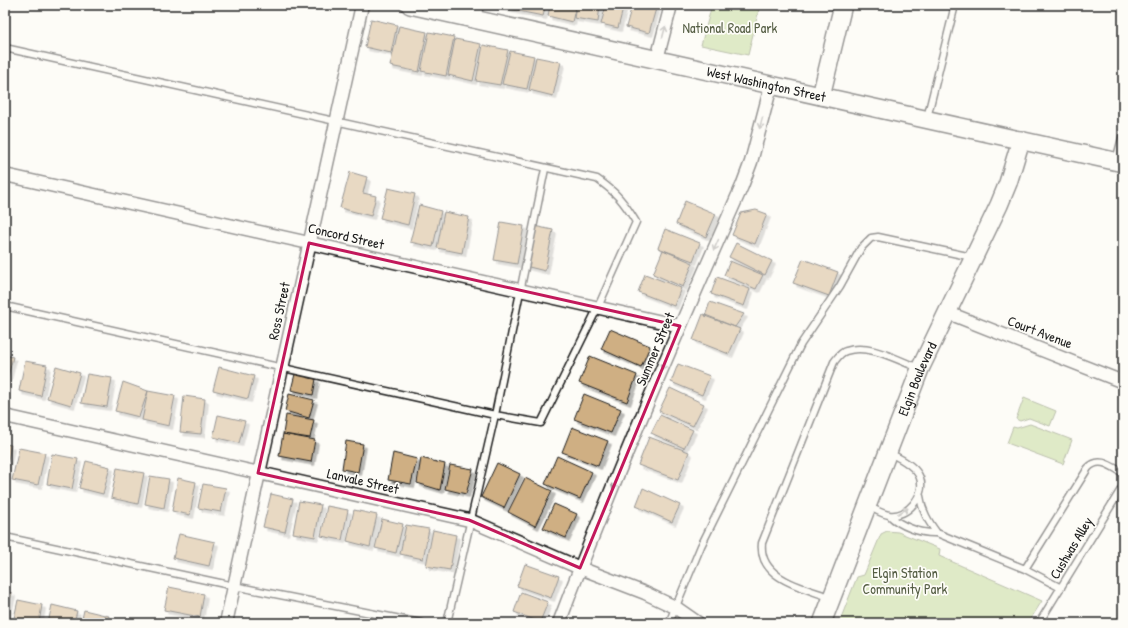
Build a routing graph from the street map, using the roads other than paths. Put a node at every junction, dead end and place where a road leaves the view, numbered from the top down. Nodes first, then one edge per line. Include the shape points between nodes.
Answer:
1 (362, 5) edge
2 (410, 5) edge
3 (671, 5) edge
4 (843, 5) edge
5 (954, 5) edge
6 (476, 12) edge
7 (5, 48) edge
8 (657, 59) junction
9 (771, 86) junction
10 (821, 96) junction
11 (927, 119) junction
12 (336, 122) junction
13 (1123, 134) edge
14 (1021, 140) junction
15 (1119, 162) edge
16 (545, 169) junction
17 (5, 175) edge
18 (309, 243) junction
19 (974, 257) junction
20 (520, 290) junction
21 (5, 306) edge
22 (598, 307) junction
23 (946, 312) junction
24 (680, 326) junction
25 (281, 368) junction
26 (920, 369) junction
27 (1123, 382) edge
28 (494, 415) junction
29 (5, 416) edge
30 (888, 452) junction
31 (258, 472) junction
32 (1123, 473) edge
33 (1123, 486) edge
34 (920, 496) junction
35 (867, 506) junction
36 (889, 515) junction
37 (469, 520) junction
38 (937, 532) junction
39 (5, 536) edge
40 (580, 568) junction
41 (1025, 569) junction
42 (234, 586) junction
43 (1061, 588) junction
44 (832, 598) junction
45 (675, 607) junction
46 (226, 623) edge
47 (421, 623) edge
48 (447, 623) edge
49 (559, 623) edge
50 (669, 623) edge
51 (698, 623) edge
52 (822, 623) edge
53 (1039, 623) edge

1 - 12 street, Ross Street
2 - 6 street, West Washington Street
8 -> 3 street
4 - 10 street
5 - 11 lane
6 - 8 street, West Washington Street
7 - 12 lane
8 - 9 street, West Washington Street
9 - 10 street, West Washington Street
9 -> 24 street, Summer Street via 742,186
10 - 11 street, West Washington Street
11 - 14 street, West Washington Street
12 - 16 lane
12 - 18 street, Ross Street
13 - 15 lane
14 - 15 street, West Washington Street
14 - 19 street, Elgin Boulevard via 1008,183
16 - 20 lane
16 - 22 lane via 597,180 624,202 636,222
17 - 18 street, Concord Street
18 - 20 street, Concord Street
18 - 25 street, Ross Street
19 - 23 street, Elgin Boulevard
19 - 45 lane via 878,237 870,238 802,344 701,546
20 - 22 street, Concord Street
20 - 28 lane
21 - 25 lane
22 - 24 street, Concord Street
22 - 28 lane via 541,423
23 - 26 street, Elgin Boulevard
23 - 27 street, Court Avenue
24 -> 40 street, Summer Street
25 - 28 lane
25 - 31 street, Ross Street
26 - 30 street, Elgin Boulevard
26 - 44 lane via 870,350 844,351 834,362 762,544 764,561 780,578
28 - 37 lane
29 - 31 street, Lanvale Street
30 - 34 lane via 914,469 920,478
30 - 35 street, Elgin Boulevard
31 - 37 street, Lanvale Street
31 - 42 street, Ross Street
32 - 41 lane via 1101,462 1093,463
33 - 43 lane, Cushwas Alley
36 -> 34 lane via 900,514
34 - 38 lane via 926,517
35 - 36 lane
35 - 44 street, Elgin Boulevard
36 - 38 lane via 896,522 927,534
37 - 40 street, Lanvale Street
37 - 48 lane
38 - 41 lane
39 - 42 lane
40 - 45 street, Lanvale Street
40 - 49 street, Summer Street
41 - 43 lane
42 - 46 street, Ross Street
42 - 47 lane
43 - 53 lane, Cushwas Alley
44 - 52 street, Elgin Boulevard
45 - 50 lane
45 - 51 street, Lanvale Street

